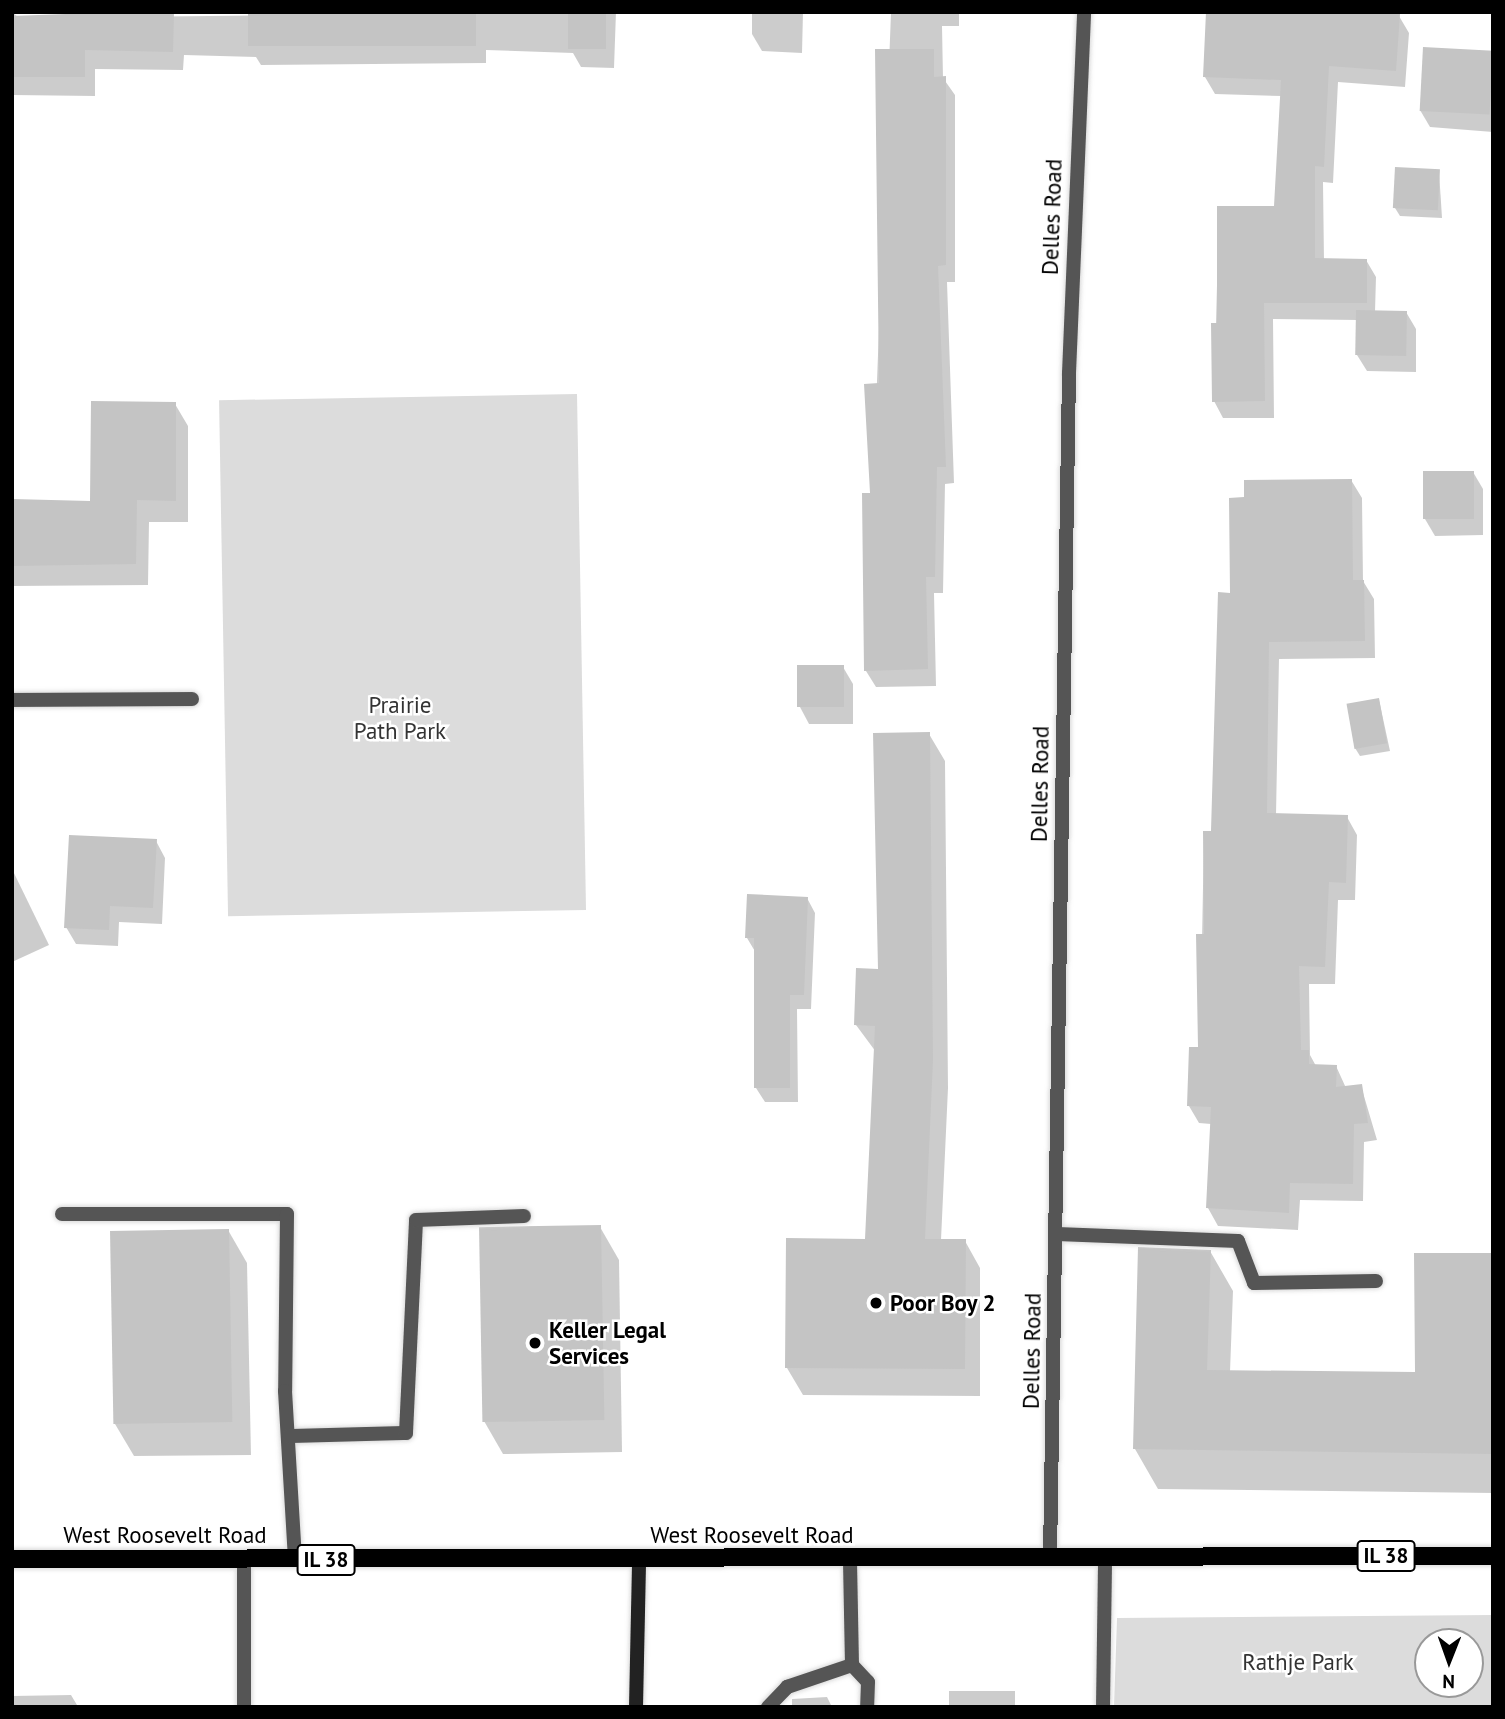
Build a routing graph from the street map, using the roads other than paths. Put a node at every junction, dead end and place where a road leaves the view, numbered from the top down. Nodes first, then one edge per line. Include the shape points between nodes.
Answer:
1 (1084, 12) edge
2 (191, 699) dead end
3 (12, 700) edge
4 (62, 1213) dead end
5 (524, 1216) dead end
6 (1057, 1234) junction
7 (1376, 1281) dead end
8 (289, 1436) junction
9 (1493, 1556) edge
10 (1050, 1557) junction
11 (1105, 1557) junction
12 (12, 1559) edge
13 (850, 1559) junction
14 (244, 1560) junction
15 (295, 1560) junction
16 (639, 1560) junction
17 (852, 1665) junction
18 (244, 1707) edge
19 (636, 1707) edge
20 (768, 1707) edge
21 (867, 1707) edge
22 (1103, 1707) edge

1 - 6 street, Delles Road via 1069,373
2 - 3 street
4 - 8 street via 287,1214
5 - 8 street via 416,1220 406,1433
6 - 7 street via 1238,1241 1254,1283
6 - 10 street, Delles Road
8 - 15 street
9 - 11 main road, West Roosevelt Road / IL 38
10 - 11 main road, West Roosevelt Road / IL 38
10 - 13 main road, West Roosevelt Road / IL 38
11 - 22 street
12 - 14 main road, West Roosevelt Road / IL 38
13 - 16 main road, West Roosevelt Road / IL 38
13 - 17 street
14 - 15 main road, West Roosevelt Road / IL 38
14 - 18 street
15 - 16 main road, West Roosevelt Road / IL 38
16 - 19 street
17 - 20 street via 788,1687
17 - 21 street via 868,1682

